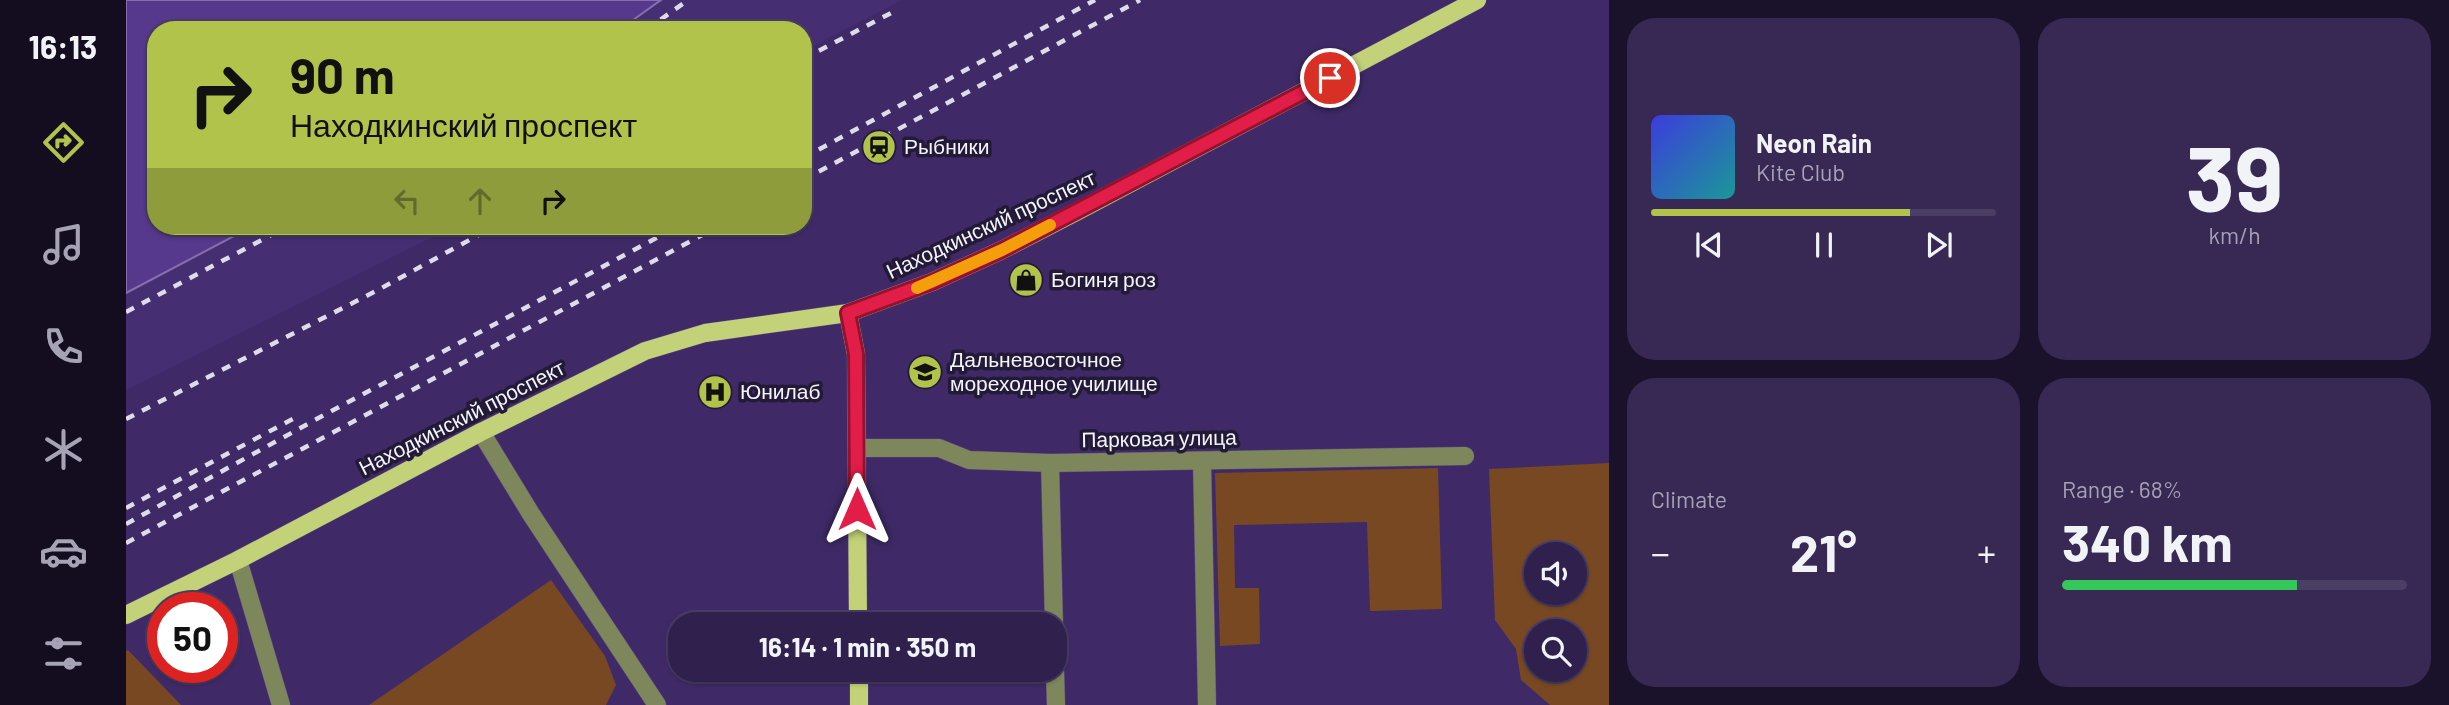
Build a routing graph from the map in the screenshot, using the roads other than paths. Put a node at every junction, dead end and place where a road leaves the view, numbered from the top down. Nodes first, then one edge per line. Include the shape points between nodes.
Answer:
1 (1477, 0) edge
2 (848, 313) junction
3 (481, 432) junction
4 (857, 448) junction
5 (1465, 456) dead end
6 (1202, 461) junction
7 (1050, 463) junction
8 (238, 560) junction
9 (858, 612) edge
10 (1054, 612) edge
11 (126, 615) edge
12 (859, 682) edge
13 (1055, 682) edge
14 (281, 705) edge
15 (657, 705) edge
16 (859, 705) edge
17 (1056, 705) edge
18 (1207, 705) edge

1 - 2 main road, Находкинский проспект via 1002,250
2 - 3 main road, Находкинский проспект via 743,326 673,341
2 - 4 main road via 856,354
3 - 8 main road, Находкинский проспект
3 - 15 street
4 - 7 street, Парковая улица via 939,448 970,460
4 - 9 main road
5 - 6 street, Парковая улица
6 - 7 street, Парковая улица
6 - 18 street
7 - 10 street
8 - 11 main road, Находкинский проспект
8 - 14 street
12 - 16 main road
13 - 17 street

